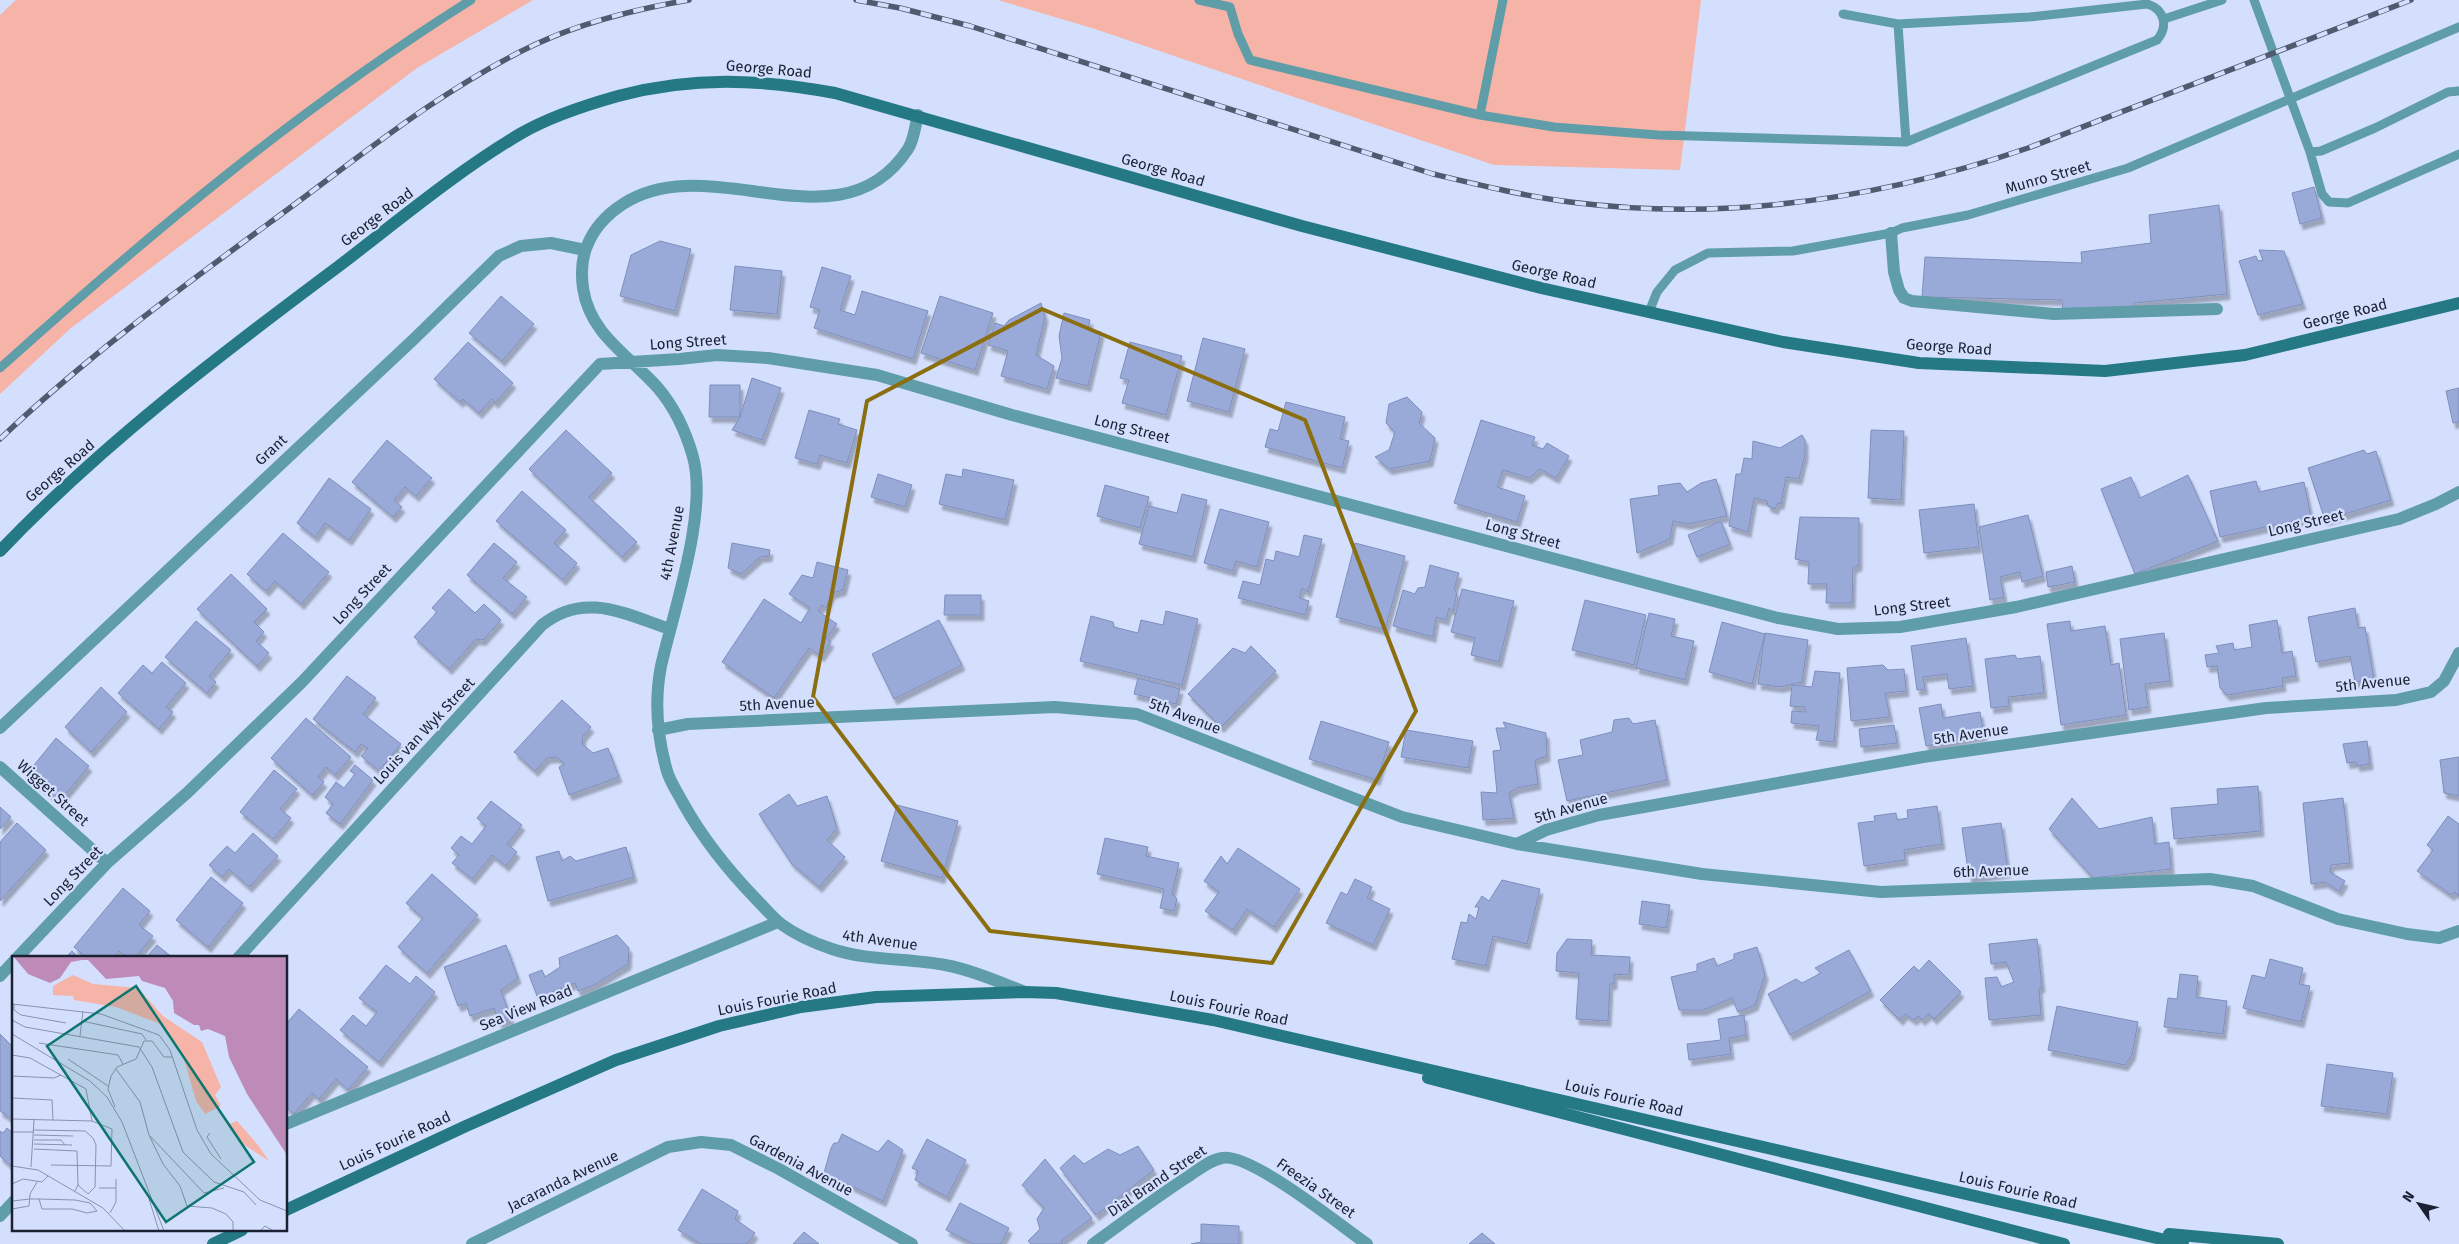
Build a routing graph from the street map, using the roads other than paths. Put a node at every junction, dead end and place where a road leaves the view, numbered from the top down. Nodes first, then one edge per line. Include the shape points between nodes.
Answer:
1 (471, 0) edge
2 (1199, 0) edge
3 (1503, 0) edge
4 (2222, 0) edge
5 (2254, 0) edge
6 (1844, 14) dead end
7 (2164, 19) junction
8 (1898, 24) junction
9 (2459, 27) edge
10 (2459, 91) edge
11 (2290, 98) junction
12 (918, 115) junction
13 (1480, 115) junction
14 (1906, 142) junction
15 (2310, 152) junction
16 (2459, 154) edge
17 (1891, 233) junction
18 (585, 250) junction
19 (2459, 303) edge
20 (2217, 309) dead end
21 (1649, 312) junction
22 (630, 362) junction
23 (0, 368) edge
24 (2459, 492) edge
25 (0, 551) edge
26 (670, 629) junction
27 (2459, 653) edge
28 (0, 728) edge
29 (658, 730) junction
30 (0, 767) edge
31 (1517, 844) junction
32 (107, 864) junction
33 (778, 922) junction
34 (2459, 931) edge
35 (19, 956) edge
36 (240, 956) edge
37 (12, 963) edge
38 (0, 976) edge
39 (1025, 992) junction
40 (1213, 1020) junction
41 (288, 1123) edge
42 (668, 1147) joint
43 (1243, 1160) joint
44 (12, 1203) edge
45 (288, 1209) edge
46 (0, 1216) edge
47 (2114, 1229) junction
48 (238, 1232) edge
49 (212, 1244) edge
50 (472, 1244) edge
51 (912, 1244) edge
52 (1093, 1244) edge
53 (1367, 1244) edge
54 (2064, 1244) edge
55 (2183, 1244) edge
56 (2278, 1244) edge

1 - 23 lane via 404,42 240,164 86,291
2 - 13 lane via 1230,7 1250,60
3 - 13 lane
4 - 7 lane
5 - 11 lane
6 - 8 lane
7 - 8 lane via 2159,10 2146,4 2029,17
7 - 14 lane via 2158,40
8 - 14 lane
9 - 11 lane, Munro Street
10 - 15 lane via 2448,92 2375,128
11 - 15 lane
11 - 17 lane, Munro Street via 2128,168 1968,215
12 - 18 street, 4th Avenue via 910,147 882,176 864,189 817,197 781,196 707,185 652,189 608,213 592,233
12 - 21 main road, George Road via 1302,226 1541,288
12 - 25 main road, George Road via 835,93 786,84 728,80 667,86 617,96 521,134 462,173 202,369 36,512
13 - 14 lane via 1554,127 1658,135
15 - 16 lane via 2322,194 2329,202 2348,203
17 - 20 street via 1896,282 1904,298 1912,301 2054,314
17 - 21 lane, Munro Street via 1793,251 1708,253 1675,270 1657,292
18 - 22 street, 4th Avenue via 581,262 586,305 599,328
18 - 28 street, Grant via 551,243 521,246 499,256 416,338
19 - 21 main road, George Road via 2245,355 2105,371 1919,363 1783,342
22 - 24 street, Long Street via 717,354 768,358 877,375 1012,415 1778,618 1838,629 1900,627 2113,586 2399,519
22 - 26 street, 4th Avenue via 658,388 672,408 685,431 698,475 696,515
22 - 32 street, Long Street via 600,364 302,682 187,793
26 - 29 street, 4th Avenue via 657,688
26 - 36 street, Louis van Wyk Street via 592,606 570,609 553,616
27 - 31 street, 5th Avenue via 2444,681 2430,692 2396,700 2266,708 1923,757 1599,815 1546,830
29 - 31 street, 5th Avenue via 688,724 1056,707 1137,714 1402,817
29 - 33 street, 4th Avenue via 668,775 695,824 726,867
30 - 32 street, Wigget Street
31 - 34 street, 6th Avenue via 1702,874 1882,892 2210,879 2253,886 2338,919 2407,934 2439,938
32 - 35 street, Long Street
33 - 39 street, 4th Avenue via 804,938 834,950 946,965
33 - 41 street, Sea View Road
37 - 38 street
39 - 40 main road, Louis Fourie Road via 1056,994
39 - 45 main road, Louis Fourie Road via 876,997 801,1007 719,1026 616,1060
40 - 47 main road, Louis Fourie Road
40 - 54 main road
42 - 50 street, Jacaranda Avenue
42 - 51 street, Gardenia Avenue via 701,1142 731,1145
43 - 52 street, Dial Brand Street via 1224,1157 1209,1163
43 - 53 street, Freezia Street
44 - 46 street
47 - 55 main road, Louis Fourie Road
47 - 56 main road
48 - 49 main road

